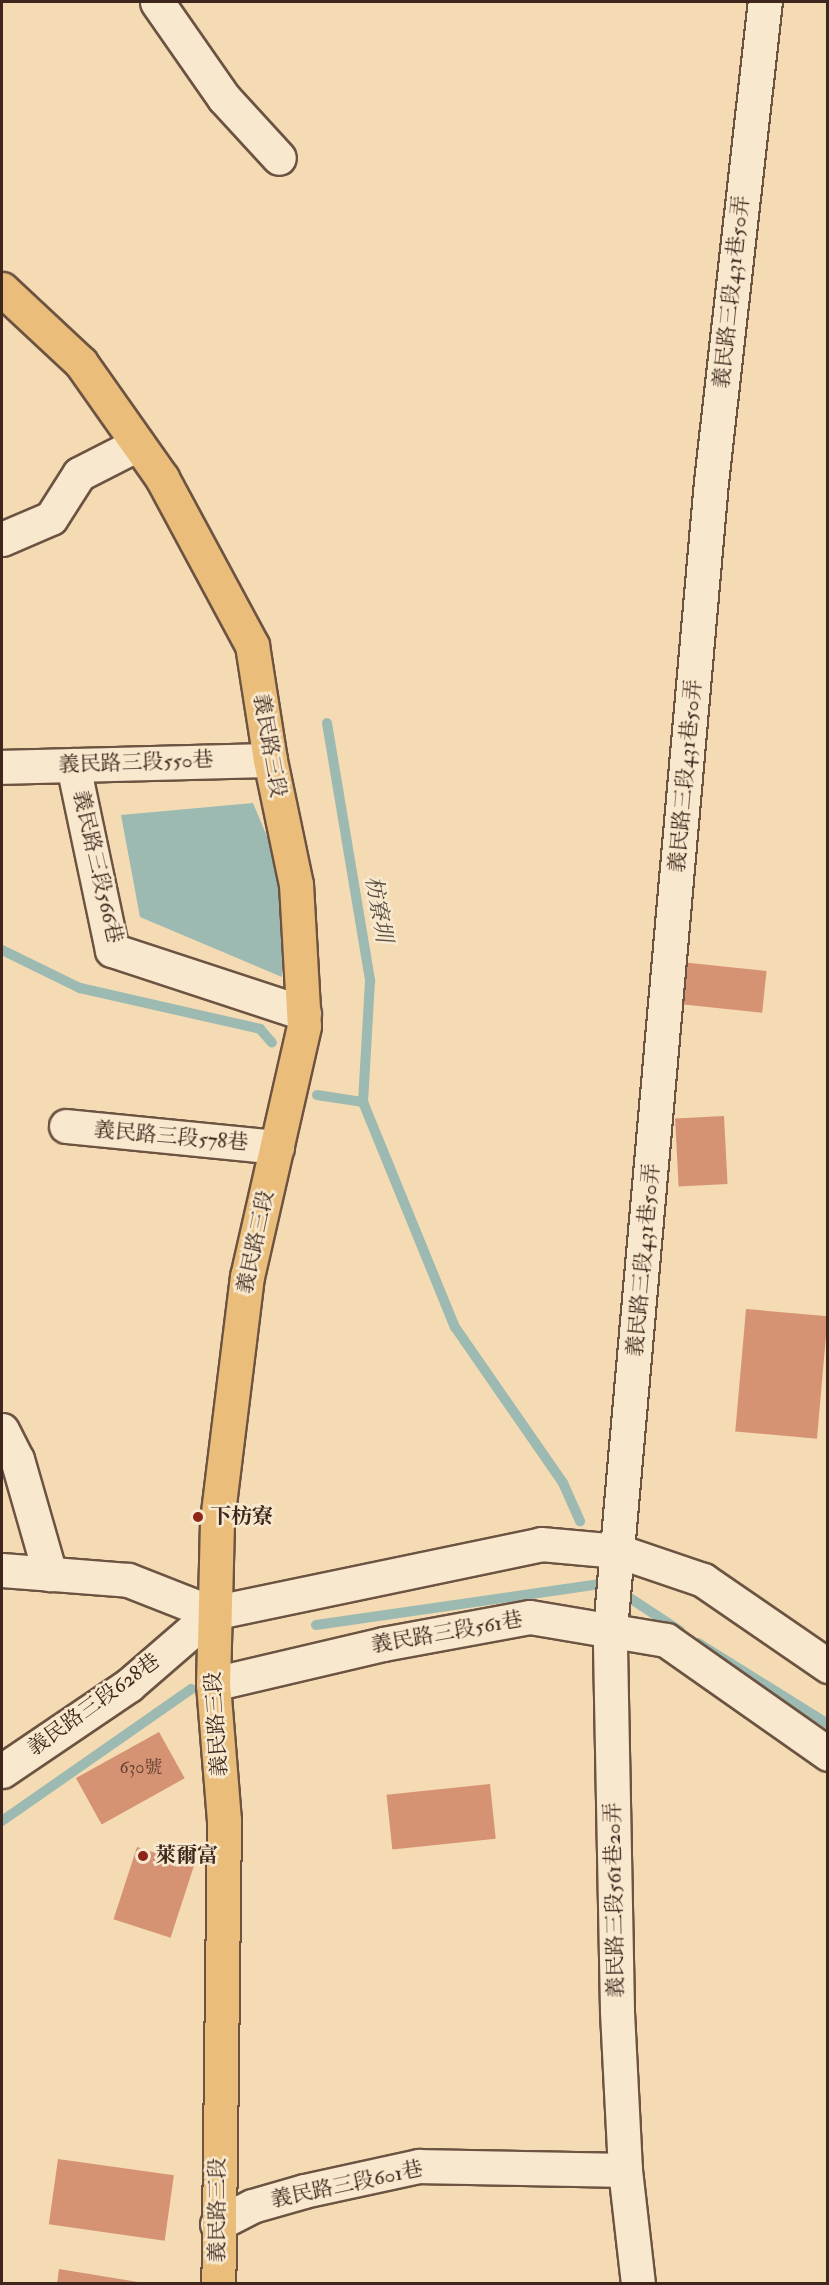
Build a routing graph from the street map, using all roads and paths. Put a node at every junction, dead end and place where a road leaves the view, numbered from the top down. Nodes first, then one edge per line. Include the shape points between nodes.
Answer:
1 (157, 2) edge
2 (765, 2) edge
3 (279, 158) dead end
4 (2, 289) edge
5 (138, 444) junction
6 (2, 539) edge
7 (270, 760) junction
8 (73, 765) junction
9 (2, 767) edge
10 (304, 1013) junction
11 (66, 1126) dead end
12 (277, 1147) junction
13 (2, 1430) edge
14 (618, 1551) junction
15 (2, 1570) edge
16 (50, 1574) junction
17 (212, 1613) junction
18 (610, 1629) junction
19 (828, 1666) edge
20 (213, 1684) junction
21 (828, 1754) edge
22 (2, 1771) edge
23 (625, 2170) junction
24 (217, 2224) junction
25 (218, 2283) edge
26 (638, 2283) edge

1 - 3 lane via 224,99
2 - 14 lane, 義民路三段431巷50弄 via 711,482
4 - 5 main road, 義民路三段 via 81,363
5 - 6 lane via 79,474 51,518
5 - 7 main road, 義民路三段 via 162,478 252,645
7 - 8 lane, 義民路三段550巷
7 - 10 main road, 義民路三段 via 297,884
8 - 9 lane, 義民路三段550巷
8 - 10 lane, 義民路三段566巷 via 112,950
10 - 12 main road, 義民路三段
11 - 12 lane, 義民路三段578巷
12 - 17 main road, 義民路三段 via 247,1276 217,1522
13 - 16 lane via 17,1459
14 - 17 lane via 541,1544
14 - 18 lane, 義民路三段431巷50弄
14 - 19 lane via 703,1580
15 - 16 lane
16 - 17 lane via 128,1580
17 - 20 main road, 義民路三段
17 - 22 lane, 義民路三段628巷 via 129,1685
18 - 20 lane, 義民路三段561巷 via 530,1617 383,1644
18 - 21 lane, 義民路三段561巷 via 666,1640
18 - 23 lane, 義民路三段561巷20弄 via 617,2010
20 - 24 main road, 義民路三段 via 224,1820
23 - 24 lane, 義民路三段601巷 via 419,2166 304,2191 252,2206
23 - 26 lane, 義民路三段561巷20弄
24 - 25 main road, 義民路三段

